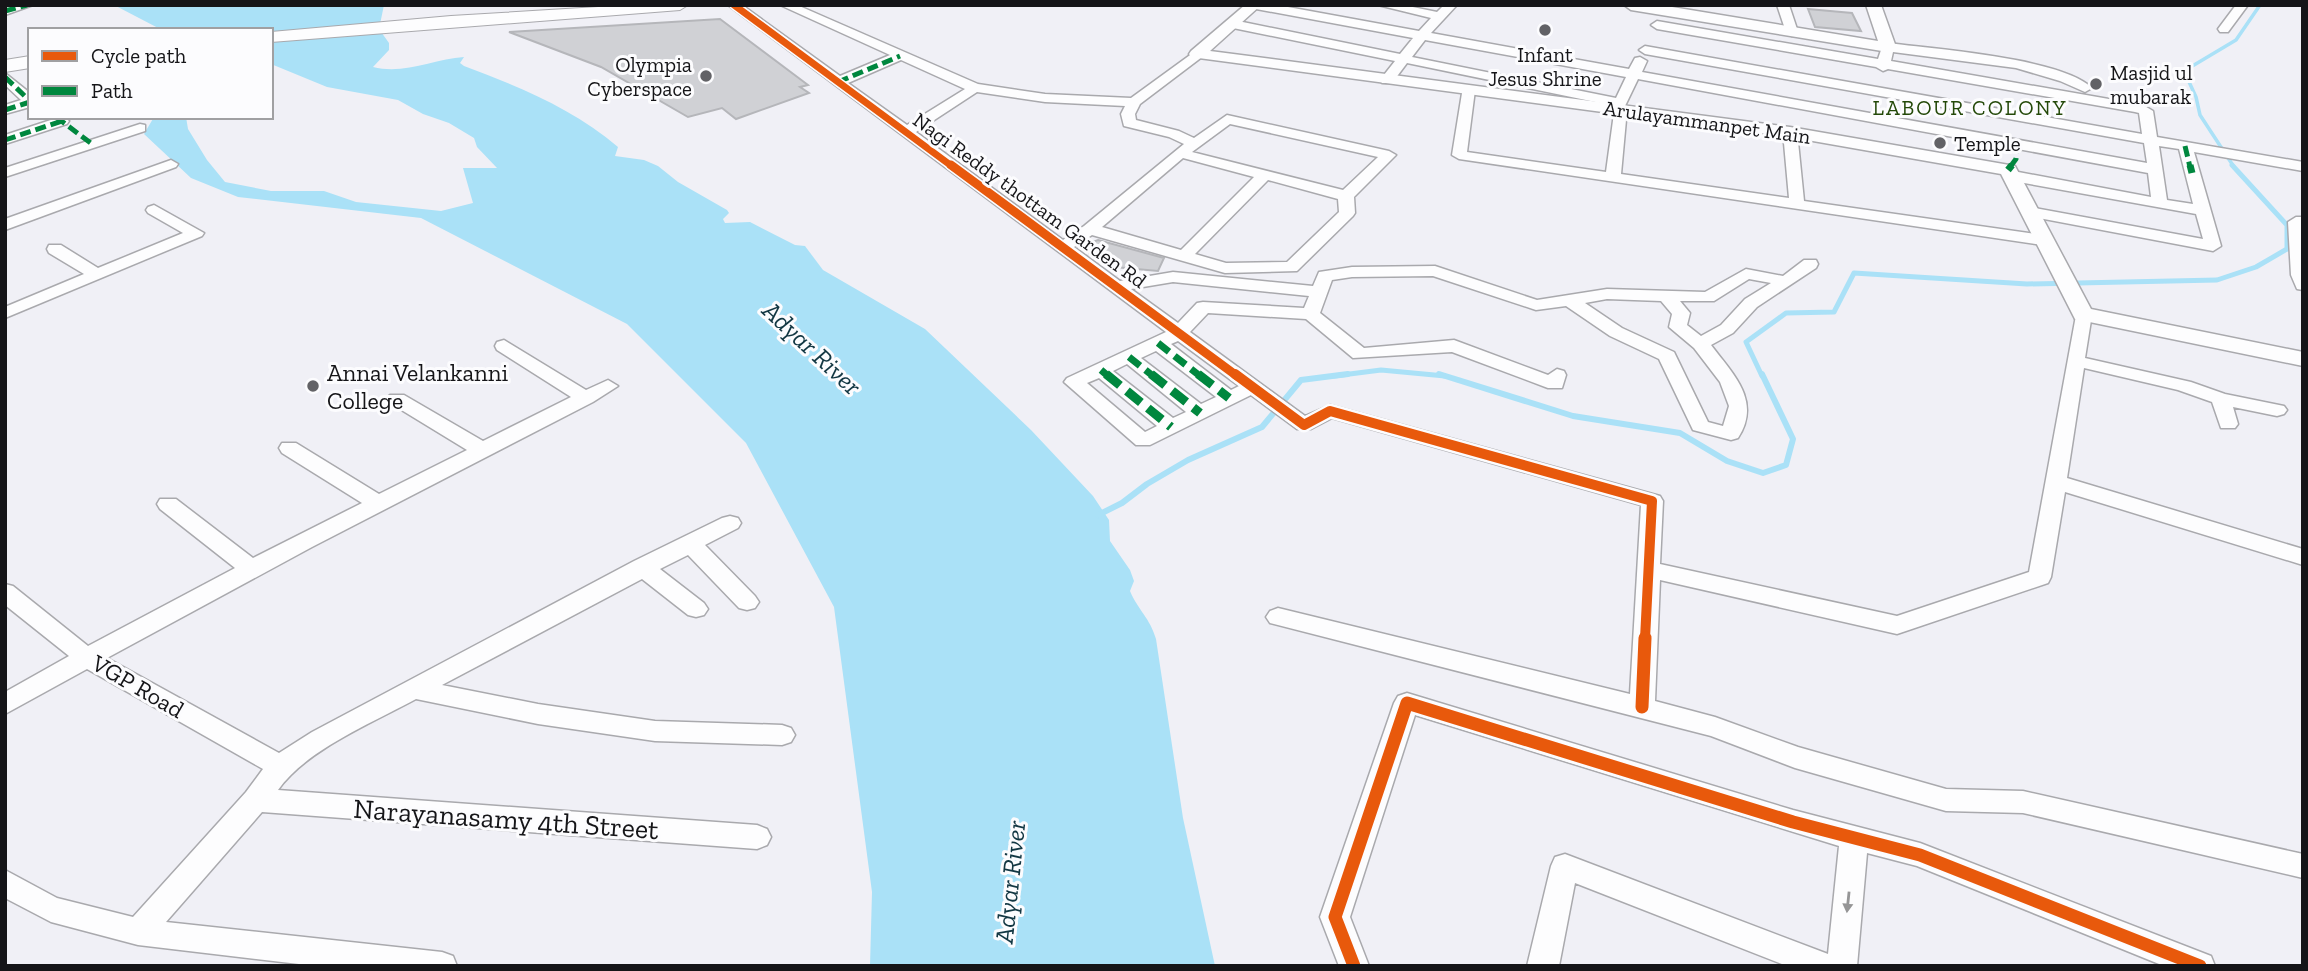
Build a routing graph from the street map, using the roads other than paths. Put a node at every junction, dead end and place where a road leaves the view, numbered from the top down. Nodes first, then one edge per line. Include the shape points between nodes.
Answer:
1 (27, 5) edge
2 (734, 5) edge
3 (786, 5) edge
4 (1255, 5) edge
5 (1384, 5) edge
6 (1451, 5) edge
7 (1631, 5) edge
8 (1783, 5) edge
9 (1873, 5) edge
10 (2242, 5) edge
11 (671, 6) edge
12 (5, 11) edge
13 (1439, 16) junction
14 (1660, 17) junction
15 (1233, 24) junction
16 (2224, 29) dead end
17 (1792, 32) junction
18 (1422, 35) junction
19 (273, 37) edge
20 (1645, 50) junction
21 (1197, 54) junction
22 (1886, 54) junction
23 (900, 56) junction
24 (1403, 58) junction
25 (28, 63) edge
26 (1634, 74) junction
27 (6, 75) edge
28 (1387, 80) junction
29 (838, 82) junction
30 (975, 88) junction
31 (1468, 90) junction
32 (1878, 91) junction
33 (28, 99) edge
34 (28, 102) edge
35 (1134, 102) junction
36 (1620, 106) junction
37 (5, 110) edge
38 (1872, 117) junction
39 (59, 119) edge
40 (139, 128) dead end
41 (906, 132) junction
42 (1790, 132) junction
43 (6, 139) edge
44 (2150, 140) junction
45 (92, 144) junction
46 (1195, 144) junction
47 (2017, 144) junction
48 (2185, 146) junction
49 (1180, 153) junction
50 (171, 164) dead end
51 (2303, 167) edge
52 (2153, 170) junction
53 (5, 173) edge
54 (2011, 173) junction
55 (1266, 174) junction
56 (1613, 178) junction
57 (1346, 196) junction
58 (2160, 202) junction
59 (1797, 205) junction
60 (154, 210) dead end
61 (2204, 211) junction
62 (2029, 212) junction
63 (2303, 222) edge
64 (5, 225) edge
65 (1090, 229) junction
66 (2043, 240) junction
67 (1063, 247) junction
68 (55, 249) dead end
69 (1184, 256) junction
70 (1810, 264) dead end
71 (97, 275) junction
72 (1785, 282) junction
73 (2303, 285) edge
74 (1116, 287) junction
75 (1319, 292) junction
76 (1665, 295) junction
77 (1569, 300) junction
78 (5, 313) edge
79 (1311, 314) junction
80 (2083, 314) junction
81 (1179, 333) junction
82 (1158, 343) junction
83 (504, 346) dead end
84 (1705, 350) junction
85 (1667, 356) junction
86 (1129, 357) junction
87 (2303, 359) edge
88 (2076, 361) junction
89 (1101, 370) junction
90 (1557, 374) dead end
91 (2207, 377) dead end
92 (608, 386) dead end
93 (2184, 386) junction
94 (1252, 387) junction
95 (586, 398) junction
96 (1229, 398) junction
97 (397, 399) dead end
98 (2221, 399) junction
99 (2277, 410) dead end
100 (1200, 413) junction
101 (2228, 424) dead end
102 (1171, 427) junction
103 (289, 448) dead end
104 (483, 450) junction
105 (2056, 481) junction
106 (377, 503) junction
107 (168, 504) dead end
108 (730, 523) dead end
109 (690, 543) junction
110 (2303, 557) edge
111 (642, 567) junction
112 (253, 569) junction
113 (1648, 570) junction
114 (5, 592) edge
115 (747, 602) dead end
116 (696, 609) dead end
117 (1278, 617) dead end
118 (86, 657) junction
119 (413, 689) junction
120 (5, 704) edge
121 (1642, 707) junction
122 (782, 735) dead end
123 (280, 766) junction
124 (256, 800) junction
125 (757, 837) dead end
126 (1854, 838) junction
127 (2303, 866) edge
128 (5, 883) edge
129 (138, 932) junction
130 (442, 966) edge
131 (1354, 966) edge
132 (1544, 966) edge
133 (1824, 966) edge
134 (1842, 966) edge
135 (2200, 966) edge

1 - 12 street
2 - 29 street, Nagi Reddy thottam Garden Rd
3 - 23 street
4 - 15 street
4 - 18 street
5 - 13 street
6 - 13 street
7 - 14 street
8 - 17 street
9 - 22 street
10 - 16 street
11 - 19 main road
13 - 18 street
14 - 17 street
14 - 20 street
14 - 22 street
15 - 21 street
15 - 24 street
17 - 22 street
18 - 24 street
18 - 26 street
20 - 26 street
20 - 32 street
21 - 28 street, Arulayammanpet Main
21 - 35 street
22 - 32 street
22 - 44 street via 2146,111
23 - 29 street
23 - 30 street
24 - 28 street
24 - 36 street
25 - 27 main road
26 - 36 street
26 - 38 street
27 - 33 street
28 - 31 street, Arulayammanpet Main
29 - 41 street, Nagi Reddy thottam Garden Rd
30 - 35 street via 1045,98
30 - 41 street
31 - 36 street, Arulayammanpet Main
31 - 56 street via 1459,155
32 - 38 street
32 - 44 street
34 - 37 street
35 - 46 street via 1129,123
36 - 42 street, Arulayammanpet Main
36 - 56 street
38 - 47 street
39 - 43 street
39 - 45 street
40 - 45 street
41 - 67 street, Nagi Reddy thottam Garden Rd
42 - 54 street, Arulayammanpet Main
42 - 59 street
44 - 48 street
44 - 52 street
45 - 53 street
46 - 49 street
46 - 57 street via 1227,119 1389,155
47 - 52 street
47 - 54 street
48 - 51 street
48 - 61 street
49 - 55 street
49 - 65 street
50 - 64 street
52 - 58 street
54 - 58 street
54 - 62 street
55 - 57 street
55 - 69 street
56 - 59 street
57 - 69 street via 1347,213 1291,267 1225,268
58 - 61 street
59 - 66 street
60 - 71 street via 196,233
61 - 62 street via 2213,246
62 - 66 street
63 - 73 street via 2296,221
65 - 67 street
65 - 69 street
66 - 80 street
67 - 74 street, Nagi Reddy thottam Garden Rd
68 - 71 street
70 - 72 street
71 - 78 street
72 - 76 street via 1746,274 1708,297
72 - 84 street via 1751,303
74 - 75 street via 1173,278
74 - 81 street, Nagi Reddy thottam Garden Rd
75 - 77 street via 1325,276 1435,271 1536,305
75 - 79 street
76 - 77 street via 1607,294
76 - 84 street via 1681,313 1678,327
77 - 85 street via 1616,332
79 - 81 street via 1203,307
79 - 90 street via 1360,354 1454,346 1555,384
80 - 87 street
80 - 88 street
81 - 82 street
81 - 94 street, Nagi Reddy thottam Garden Rd
82 - 86 street
82 - 96 street
83 - 95 street
84 - 85 street
84 - 85 street via 1729,381 1739,406 1731,434 1700,426
86 - 89 street
86 - 100 street
88 - 93 street
88 - 105 street
89 - 102 street
89 - 102 street via 1074,382 1143,442
91 - 93 street
92 - 95 street
93 - 98 street
94 - 96 street
94 - 113 street, Nagi Reddy thottam Garden Rd via 1304,425 1330,411 1652,501
95 - 104 street
96 - 100 street
97 - 104 street
98 - 99 street
98 - 101 street
100 - 102 street
103 - 106 street
104 - 106 street
105 - 110 street
105 - 113 street via 2040,577 1897,625
106 - 112 street
107 - 112 street
108 - 109 street
109 - 111 street
109 - 115 street
111 - 116 street
111 - 119 street
112 - 118 street
113 - 121 street
114 - 118 street, VGP Road
117 - 121 street
118 - 120 street
118 - 123 street, VGP Road
119 - 122 street via 538,715 655,731
119 - 123 street
121 - 127 street via 1946,800 2023,802
123 - 124 street
124 - 125 street, Narayanasamy 4th Street
124 - 129 street
126 - 131 street via 1407,703 1335,917
126 -> 134 street
126 - 135 street via 1920,855
128 - 129 street via 51,909
129 - 130 street
132 - 133 street via 1565,866

